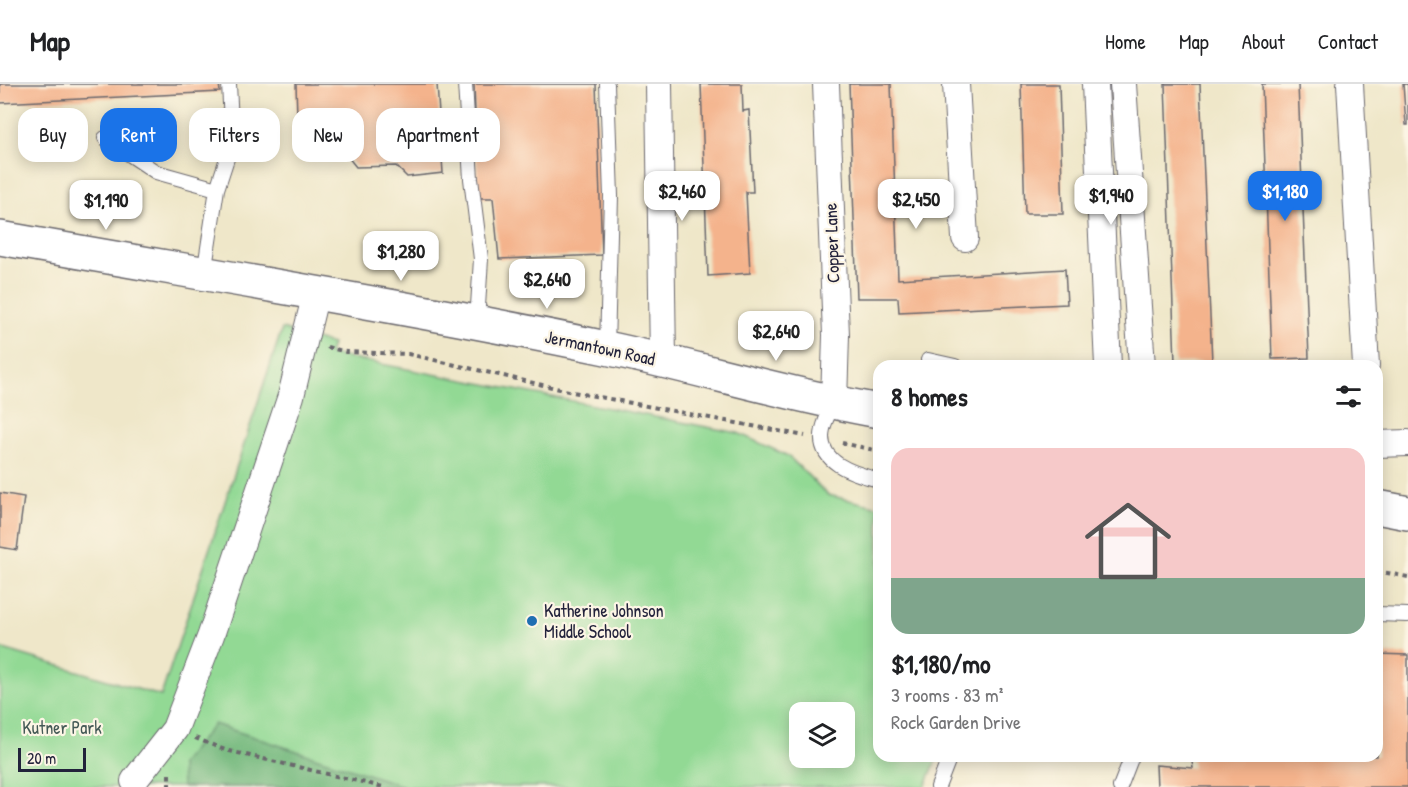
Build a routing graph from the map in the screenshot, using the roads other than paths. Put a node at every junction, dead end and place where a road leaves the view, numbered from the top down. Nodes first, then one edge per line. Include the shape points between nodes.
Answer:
1 (230, 84) edge
2 (465, 84) edge
3 (607, 84) edge
4 (659, 84) edge
5 (826, 84) edge
6 (956, 84) edge
7 (1095, 84) edge
8 (1123, 84) edge
9 (1350, 84) edge
10 (141, 162) edge
11 (217, 189) junction
12 (0, 238) edge
13 (965, 238) dead end
14 (204, 274) junction
15 (316, 293) junction
16 (477, 322) junction
17 (608, 348) junction
18 (1108, 360) edge
19 (1142, 360) edge
20 (1366, 360) edge
21 (663, 361) junction
22 (834, 403) junction
23 (873, 410) edge
24 (1408, 442) edge
25 (1383, 444) edge
26 (873, 478) edge
27 (1383, 508) edge
28 (1408, 513) edge
29 (1383, 614) edge
30 (1408, 615) edge
31 (948, 762) edge
32 (1130, 762) edge
33 (134, 781) dead end
34 (938, 787) edge
35 (1120, 787) edge

1 - 11 lane via 232,143
2 - 16 lane via 481,259
3 - 17 lane via 611,196
4 - 21 street
5 - 22 street, Copper Lane via 836,334
6 - 13 street
7 - 18 street
8 - 19 street
9 - 20 street
10 - 11 lane via 156,172
11 - 14 lane
12 - 14 main road, Jermantown Road
14 - 15 main road, Jermantown Road
15 - 16 main road, Jermantown Road
15 - 33 street via 291,396 211,635 175,729
16 - 17 main road, Jermantown Road
17 - 21 main road, Jermantown Road
21 - 22 main road, Jermantown Road
22 - 23 main road, Jermantown Road
22 - 26 lane via 823,431 828,455 841,468
24 - 25 street
27 - 28 main road
29 - 30 lane
31 - 34 lane
32 - 35 lane

